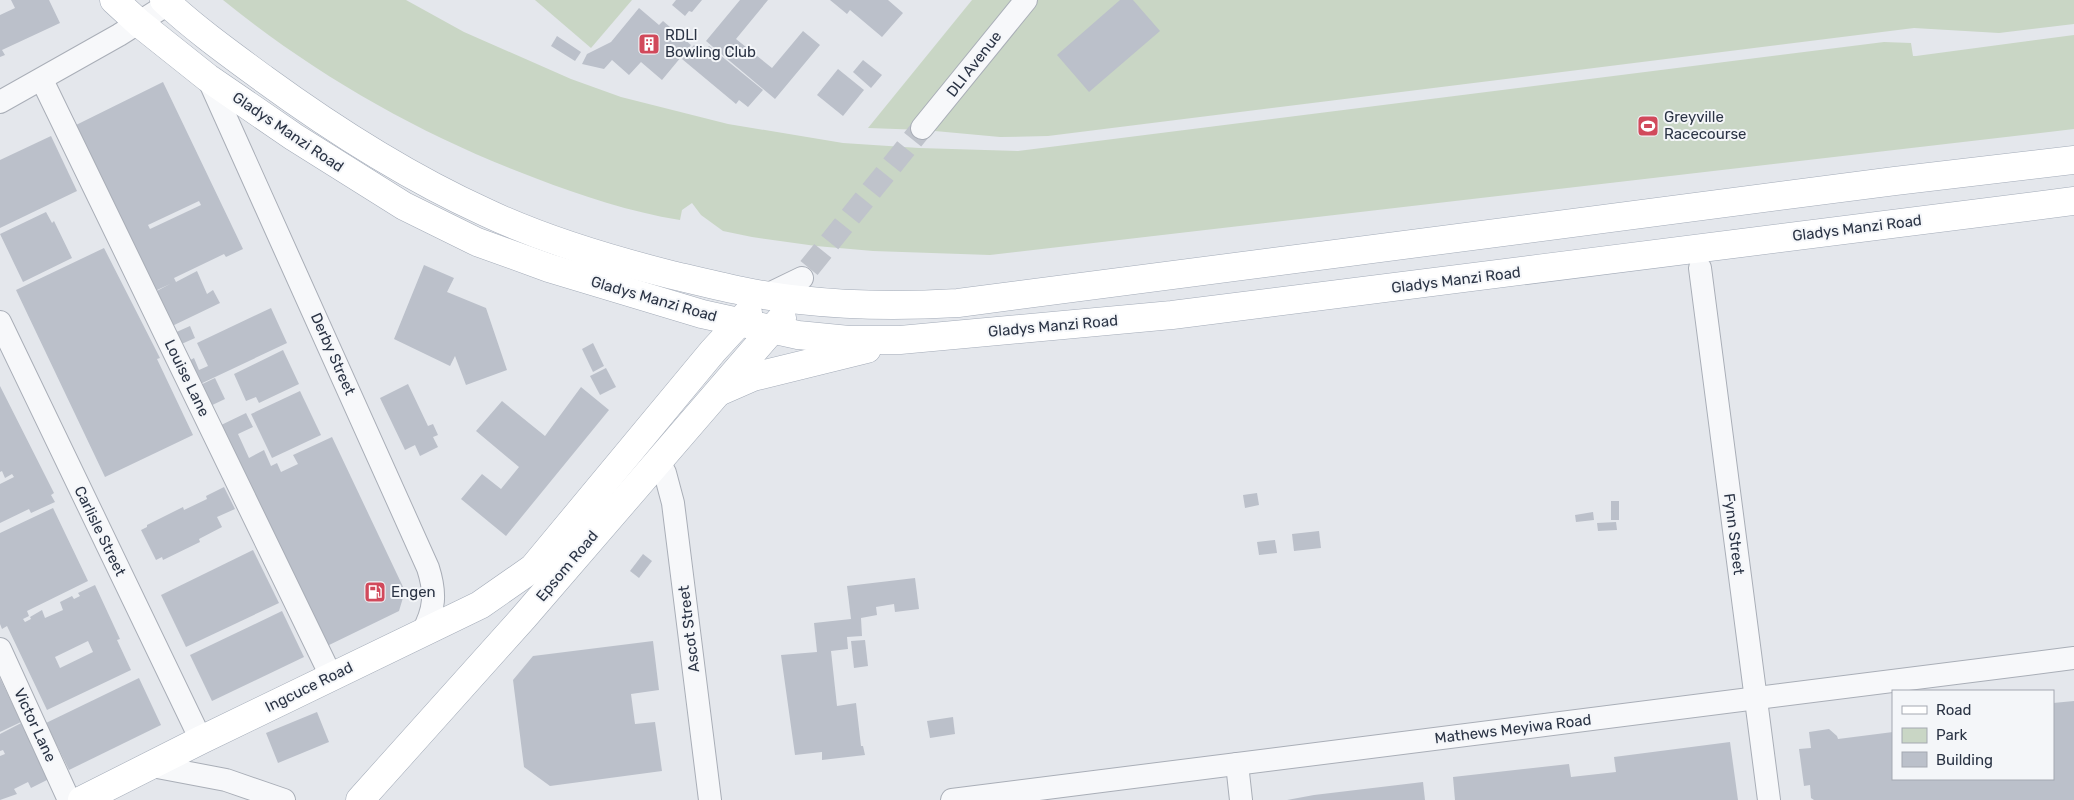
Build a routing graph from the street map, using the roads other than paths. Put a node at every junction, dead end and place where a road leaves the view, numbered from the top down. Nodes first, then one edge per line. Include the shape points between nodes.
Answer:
1 (114, 0) edge
2 (1026, 0) edge
3 (166, 2) edge
4 (138, 23) junction
5 (208, 78) junction
6 (42, 80) junction
7 (0, 102) edge
8 (922, 128) tunnel mouth
9 (2074, 160) edge
10 (2074, 201) edge
11 (1694, 207) junction
12 (1699, 258) junction
13 (1166, 277) junction
14 (803, 282) junction
15 (767, 295) junction
16 (1172, 315) junction
17 (0, 322) edge
18 (738, 324) junction
19 (772, 330) junction
20 (900, 340) junction
21 (717, 392) junction
22 (658, 460) junction
23 (533, 568) joint
24 (422, 633) junction
25 (0, 649) edge
26 (2074, 658) edge
27 (331, 676) junction
28 (1755, 699) junction
29 (201, 740) junction
30 (1237, 764) junction
31 (152, 766) junction
32 (69, 800) edge
33 (82, 800) edge
34 (284, 800) edge
35 (360, 800) edge
36 (710, 800) edge
37 (952, 800) edge
38 (1241, 800) edge
39 (1769, 800) edge

1 - 4 main road, Gladys Manzi Road
2 - 8 street, DLI Avenue
3 - 4 street
3 - 15 main road, Gladys Manzi Road via 302,106 363,148 486,213 551,239 632,265
4 - 5 main road, Gladys Manzi Road
4 - 6 street
5 - 18 main road, Gladys Manzi Road via 381,192 477,242 548,268
5 - 24 street, Derby Street via 428,568 434,603
6 - 7 street
6 - 27 street, Louise Lane
9 - 11 main road, Gladys Manzi Road
10 - 12 main road, Gladys Manzi Road
11 - 12 main road
11 - 13 main road, Gladys Manzi Road
12 - 16 main road, Gladys Manzi Road
12 - 28 street, Fynn Street
13 - 14 main road, Gladys Manzi Road via 958,303 898,306
13 - 16 main road
14 - 15 main road, Gladys Manzi Road
14 - 19 main road, Epsom Road
15 - 18 main road, Epsom Road
16 - 20 main road, Gladys Manzi Road
17 - 29 street, Carlisle Street
18 - 19 main road, Gladys Manzi Road
18 - 23 main road, Epsom Road
19 - 20 main road, Gladys Manzi Road via 849,340
19 - 21 main road, Epsom Road
20 - 21 main road via 760,375
21 - 22 main road, Epsom Road
22 - 35 main road, Epsom Road via 524,617
22 - 36 street, Ascot Street via 674,503
23 - 24 main road, Ingcuce Road via 495,596
24 - 27 main road, Ingcuce Road
25 - 32 street, Victor Lane
26 - 28 street, Mathews Meyiwa Road
27 - 29 main road, Ingcuce Road
28 - 30 street, Mathews Meyiwa Road
28 - 39 street, Fynn Street
29 - 31 main road, Ingcuce Road
30 - 37 street, Mathews Meyiwa Road
30 - 38 street
31 - 33 main road, Ingcuce Road
31 - 34 street via 226,780

